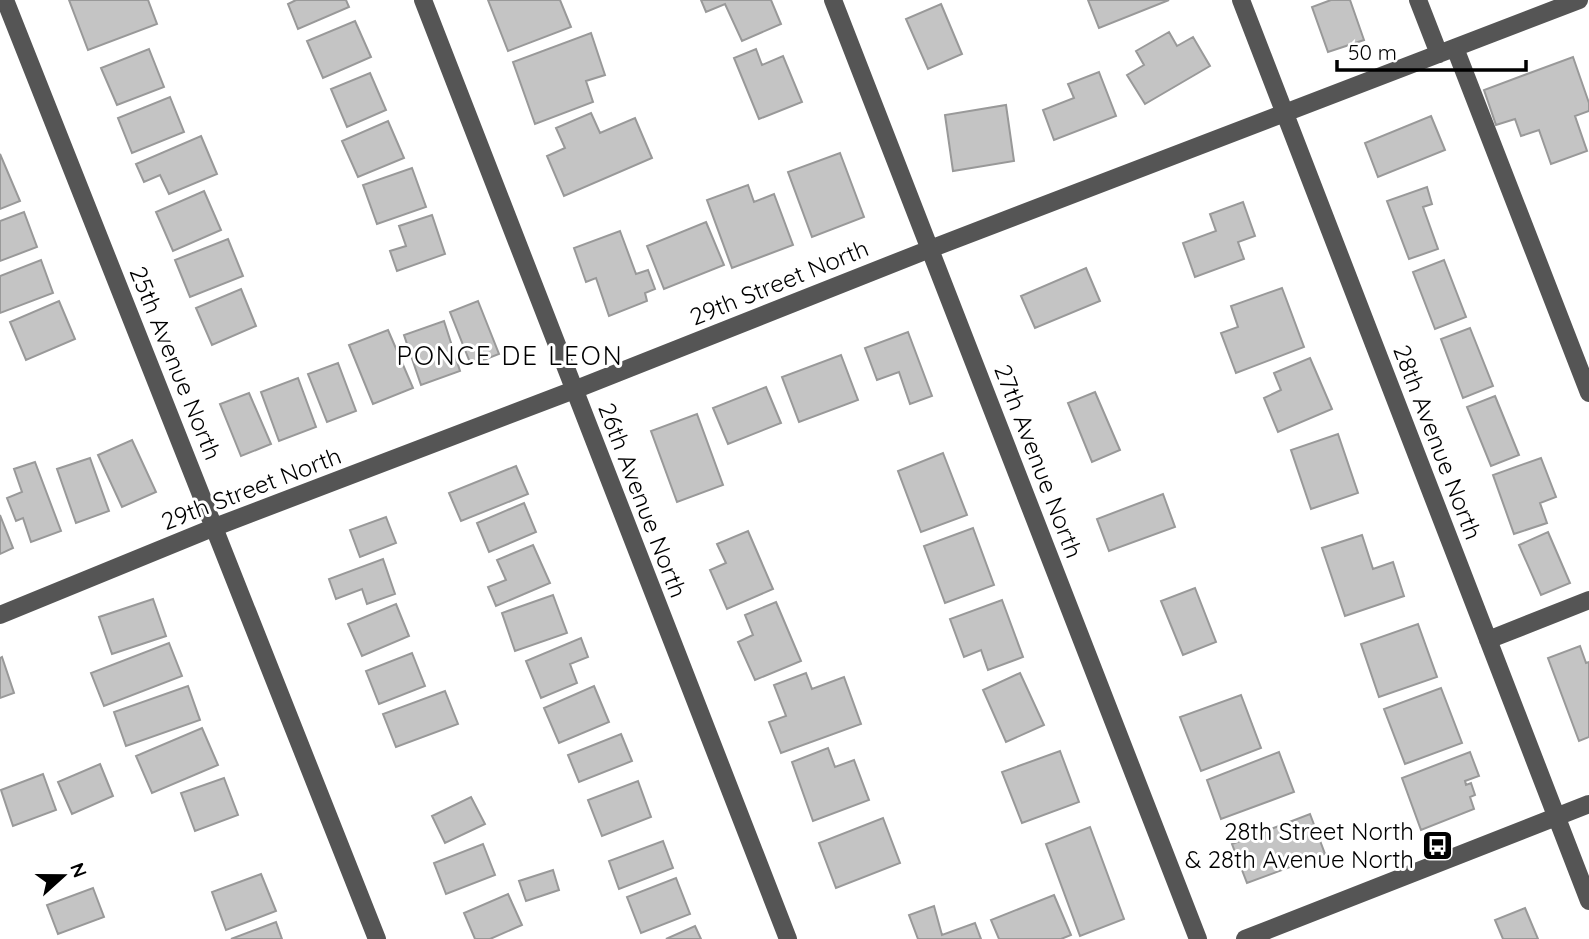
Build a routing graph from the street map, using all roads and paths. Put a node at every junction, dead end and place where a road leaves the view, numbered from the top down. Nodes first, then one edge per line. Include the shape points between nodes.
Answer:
1 (5, 0) edge
2 (423, 0) edge
3 (833, 0) edge
4 (1241, 0) edge
5 (1418, 0) edge
6 (1579, 0) edge
7 (1447, 51) junction
8 (1286, 113) junction
9 (930, 249) junction
10 (574, 390) junction
11 (1589, 393) edge
12 (215, 527) junction
13 (1589, 600) edge
14 (0, 615) edge
15 (1488, 640) junction
16 (1589, 804) edge
17 (1556, 817) junction
18 (1589, 901) edge
19 (377, 939) edge
20 (788, 939) edge
21 (1198, 939) edge
22 (1245, 939) edge

1 - 12 street, 25th Avenue North
2 - 10 street, 26th Avenue North
3 - 9 street, 27th Avenue North
4 - 8 street, 28th Avenue North
5 - 7 street
6 - 7 street, 29th Street North
7 - 8 street, 29th Street North
7 - 11 street
8 - 9 street, 29th Street North
8 - 15 street, 28th Avenue North
9 - 10 street, 29th Street North
9 - 21 street, 27th Avenue North
10 - 12 street, 29th Street North
10 - 20 street, 26th Avenue North
12 - 14 street, 29th Street North
12 - 19 street, 25th Avenue North
13 - 15 street
15 - 17 street, 28th Avenue North
16 - 17 street
17 - 18 street, 28th Avenue North
17 - 22 street

